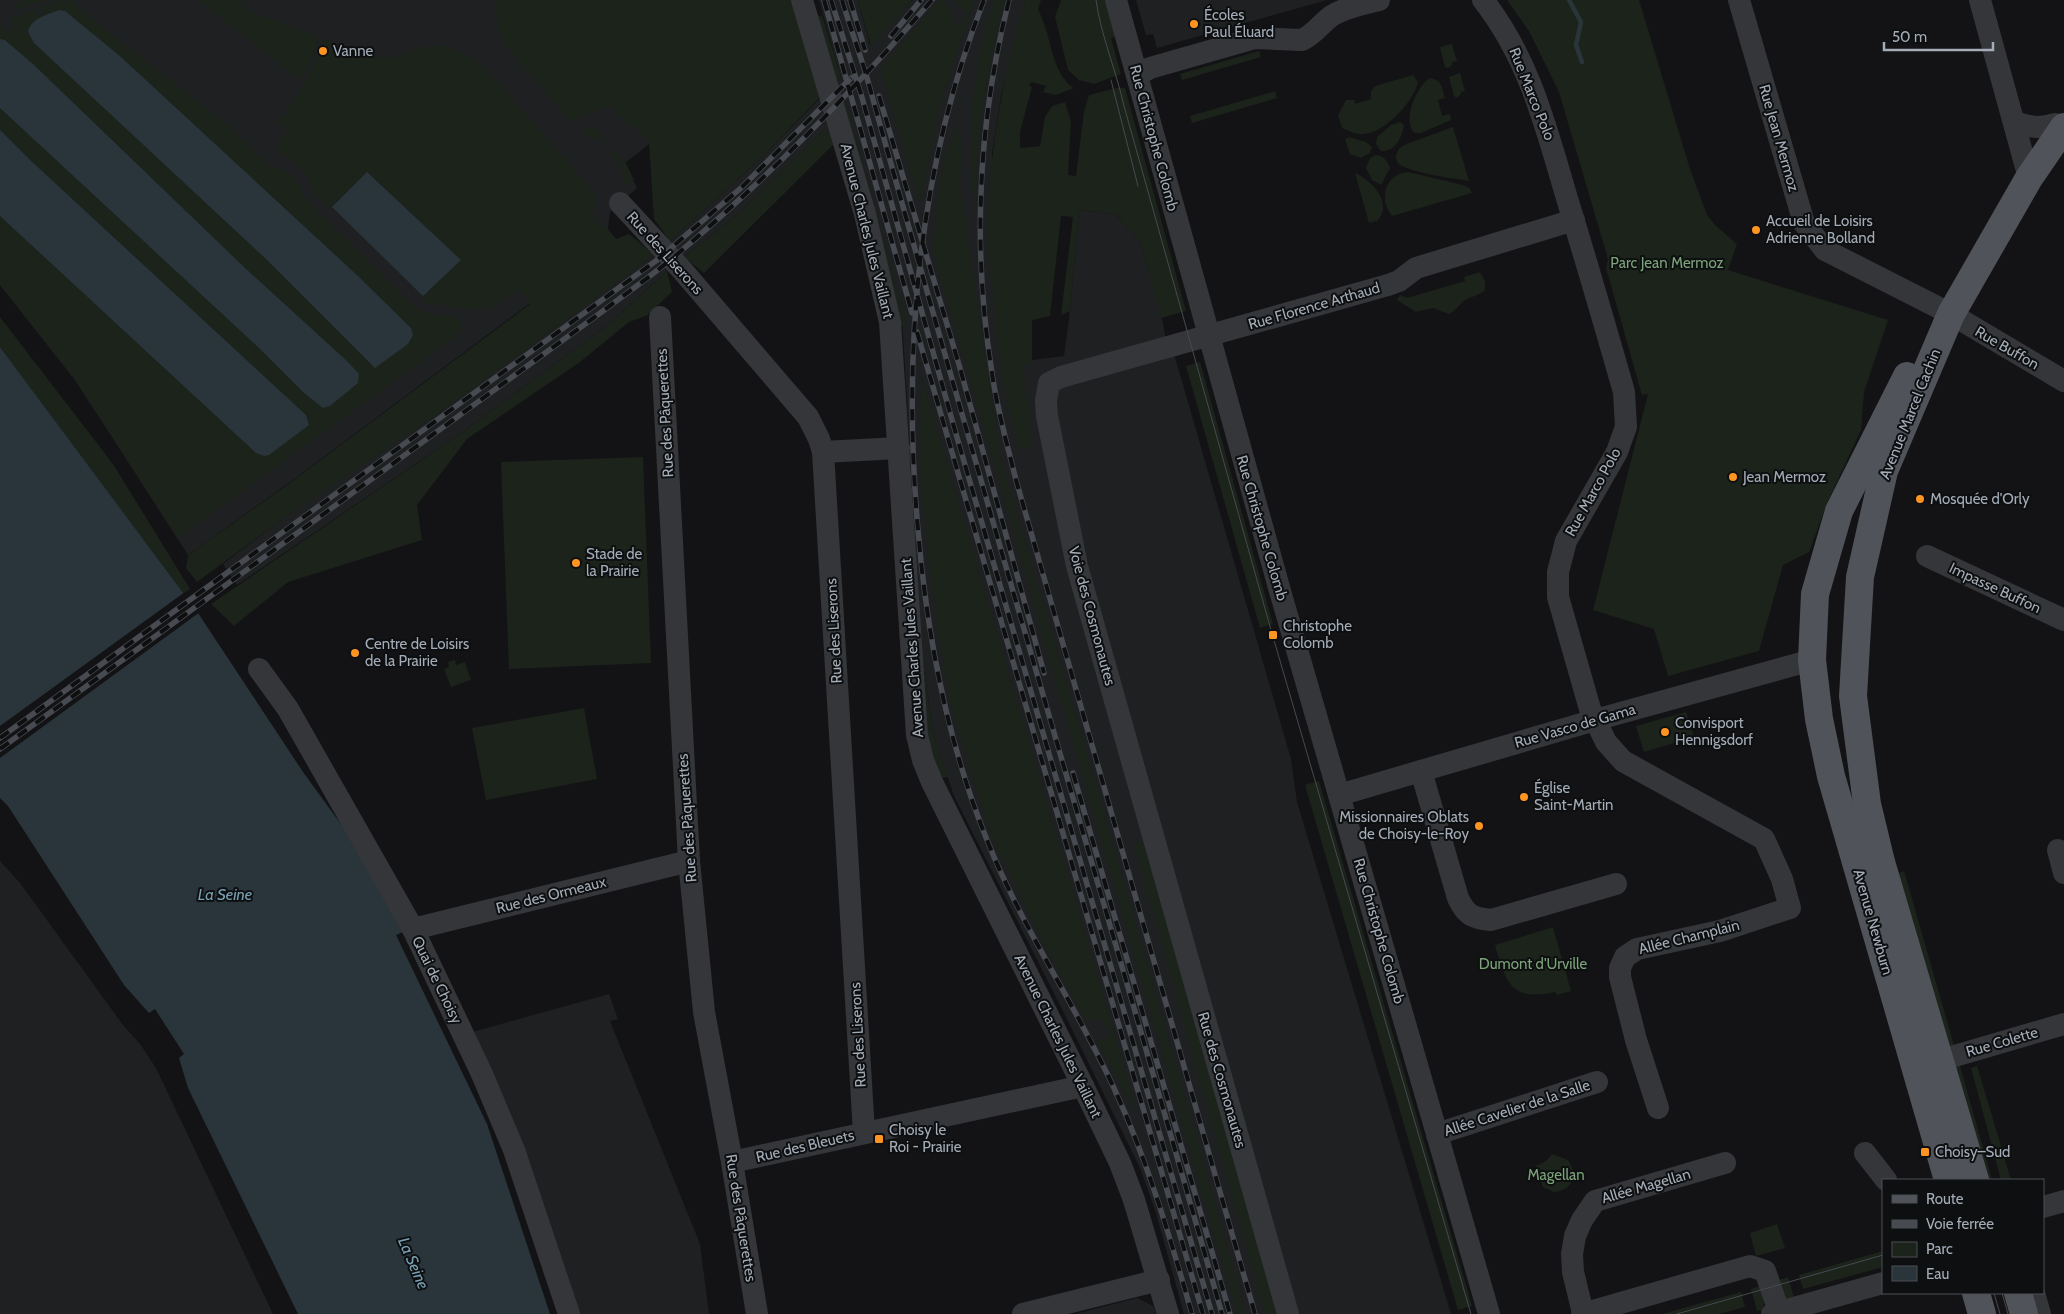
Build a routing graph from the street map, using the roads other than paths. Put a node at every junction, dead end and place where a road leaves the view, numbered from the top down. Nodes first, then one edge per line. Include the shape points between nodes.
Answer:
1 (802, 0) edge
2 (1116, 0) edge
3 (1379, 0) edge
4 (1483, 0) edge
5 (1739, 0) edge
6 (1984, 1) edge
7 (1137, 75) junction
8 (2061, 119) edge
9 (2014, 122) junction
10 (2029, 178) junction
11 (620, 203) dead end
12 (1574, 220) junction
13 (1950, 314) junction
14 (660, 316) dead end
15 (1208, 336) junction
16 (2064, 381) edge
17 (1049, 383) joint
18 (899, 448) junction
19 (823, 452) junction
20 (1927, 556) dead end
21 (2064, 620) edge
22 (1812, 660) junction
23 (259, 669) dead end
24 (1595, 720) junction
25 (1421, 771) junction
26 (1339, 795) junction
27 (1156, 846) joint
28 (2058, 850) dead end
29 (689, 861) junction
30 (2064, 872) edge
31 (1616, 884) dead end
32 (1893, 899) joint
33 (1790, 908) joint
34 (413, 928) junction
35 (2064, 1024) edge
36 (1941, 1060) junction
37 (1597, 1082) dead end
38 (1083, 1086) junction
39 (1658, 1108) dead end
40 (864, 1133) junction
41 (1437, 1134) junction
42 (1865, 1153) dead end
43 (732, 1162) junction
44 (1725, 1163) dead end
45 (1885, 1179) edge
46 (1948, 1179) edge
47 (1975, 1179) edge
48 (2064, 1201) edge
49 (2044, 1207) edge
50 (1159, 1280) junction
51 (1882, 1283) edge
52 (1976, 1294) edge
53 (2018, 1294) edge
54 (2034, 1294) edge
55 (1582, 1313) edge
56 (1777, 1313) edge
57 (569, 1314) edge
58 (756, 1314) edge
59 (1023, 1314) edge
60 (1168, 1314) edge
61 (1288, 1314) edge
62 (1489, 1314) edge
63 (1982, 1314) edge
64 (2024, 1314) edge
65 (2040, 1314) edge

1 - 18 street, Avenue Charles Jules Vaillant via 887,302
2 - 7 street, Rue Christophe Colomb
3 - 7 street via 1332,16 1302,40 1255,38 1150,68
4 - 12 street, Rue Marco Polo via 1519,54 1539,103
5 - 13 street, Rue Jean Mermoz via 1804,223 1825,250
6 - 9 street
7 - 15 street, Rue Christophe Colomb
8 - 9 street via 2044,127 2032,128
8 - 10 main road, Avenue Marcel Cachin
9 - 10 street
10 - 13 main road, Avenue Marcel Cachin
11 - 19 street, Rue des Liserons via 808,417
12 - 15 street, Rue Florence Arthaud via 1416,268 1388,285
12 - 24 street, Rue Marco Polo via 1624,392 1626,427 1617,452 1566,542 1558,572 1558,597
13 - 16 street, Rue Buffon
13 - 22 main road, Avenue Marcel Cachin via 1926,340 1839,511 1815,594
13 - 32 main road, Avenue Marcel Cachin via 1884,472 1860,577 1853,696 1867,804
14 - 29 street, Rue des Pâquerettes
15 - 17 street, Rue Florence Arthaud
15 - 26 street, Rue Christophe Colomb
17 - 27 street, Voie des Cosmonautes via 1047,416 1077,566
18 - 19 street
18 - 38 street, Avenue Charles Jules Vaillant via 917,736 923,760
19 - 40 street, Rue des Liserons
20 - 21 street, Impasse Buffon
22 - 24 street, Rue Vasco de Gama
22 - 46 main road, Avenue Newburn via 1818,719 1831,776
23 - 34 street, Quai de Choisy via 288,709
24 - 25 street, Rue Vasco de Gama
24 - 33 street, Rue Marco Polo via 1606,742 1622,761 1764,839 1782,879
25 - 26 street, Rue Vasco de Gama
25 - 31 street via 1464,911 1478,919 1491,920
26 - 41 street, Rue Christophe Colomb
27 - 61 street, Rue des Cosmonautes
28 - 30 street
29 - 34 street, Rue des Ormeaux
29 - 43 street, Rue des Pâquerettes via 704,1012
32 - 36 main road, Avenue Newburn
33 - 39 street, Allée Champlain via 1720,931 1637,949 1625,957 1620,977
34 - 57 street, Quai de Choisy via 514,1150
35 - 36 street, Rue Colette
36 - 47 main road, Avenue Newburn
37 - 41 street, Allée Cavelier de la Salle
38 - 40 street, Rue des Bleuets
38 - 50 street, Avenue Charles Jules Vaillant via 1120,1163
40 - 43 street, Rue des Bleuets
41 - 62 street, Rue Christophe Colomb
42 - 45 street
43 - 58 street, Rue des Pâquerettes
44 - 55 street, Allée Magellan via 1595,1201 1575,1236 1572,1254
48 - 49 street
50 - 59 street
50 - 60 street, Avenue Charles Jules Vaillant
51 - 56 street
52 - 63 main road
53 - 64 main road
54 - 65 street
55 - 56 street, Allée Magellan via 1750,1266 1765,1271

